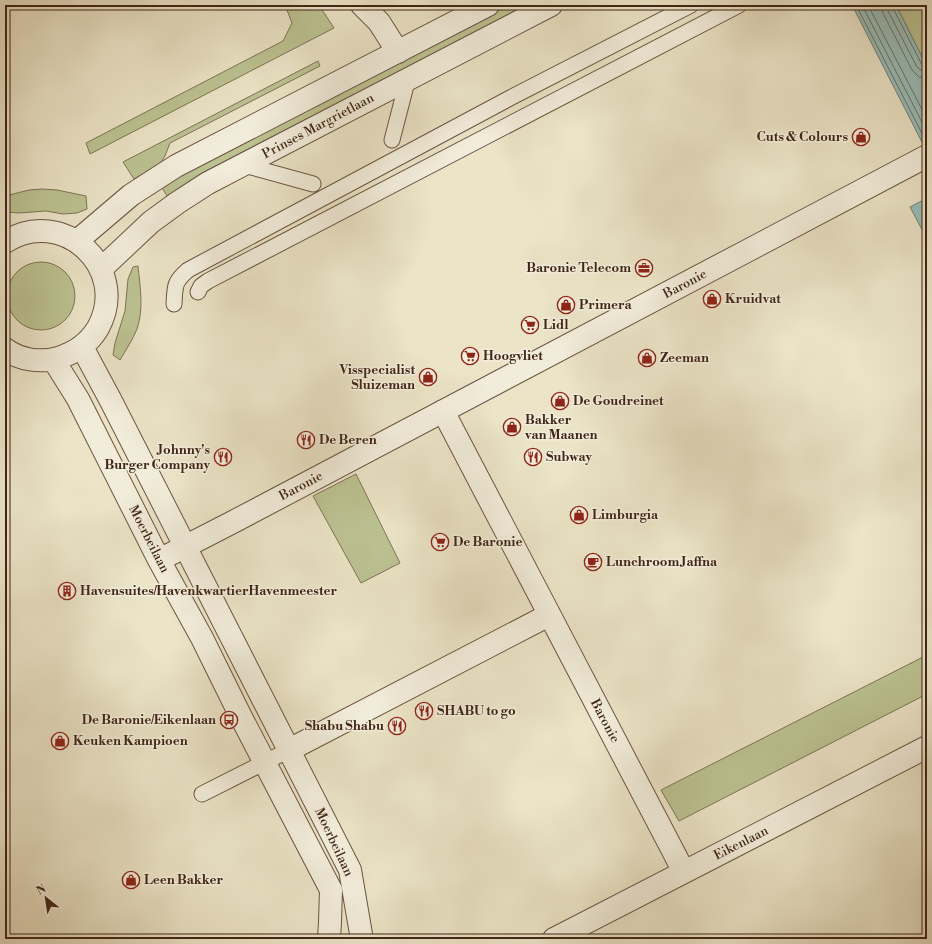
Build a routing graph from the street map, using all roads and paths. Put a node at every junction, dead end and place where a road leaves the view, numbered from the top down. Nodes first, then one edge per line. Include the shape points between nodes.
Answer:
1 (362, 5) edge
2 (488, 5) edge
3 (551, 5) edge
4 (691, 5) edge
5 (739, 5) edge
6 (398, 52) junction
7 (408, 78) junction
8 (392, 140) dead end
9 (927, 156) edge
10 (390, 162) junction
11 (244, 164) junction
12 (312, 184) dead end
13 (386, 192) junction
14 (76, 241) junction
15 (5, 242) edge
16 (100, 269) junction
17 (198, 292) dead end
18 (174, 304) dead end
19 (82, 347) junction
20 (5, 349) edge
21 (53, 359) junction
22 (443, 411) junction
23 (185, 547) junction
24 (159, 560) junction
25 (549, 615) junction
26 (927, 747) edge
27 (289, 750) junction
28 (264, 762) junction
29 (202, 794) dead end
30 (684, 872) junction
31 (329, 939) edge
32 (360, 939) edge
33 (554, 939) edge

1 - 6 street via 378,22
2 - 6 street
3 - 7 street, Prinses Margrietlaan
4 - 10 lane
5 - 13 lane
6 - 14 street via 176,166 131,195
7 - 8 lane
7 - 11 street, Prinses Margrietlaan
9 - 22 street, Baronie
10 - 13 lane via 383,173
10 - 18 lane via 188,270 180,277 175,287
11 - 12 lane
11 - 16 street, Prinses Margrietlaan via 177,203 151,222
13 - 17 lane via 208,281
14 - 15 street via 59,233 40,230 12,237
14 - 16 street via 91,253
16 - 19 street via 105,284 105,307 97,329
19 - 21 street
19 - 23 street, Moerbeilaan
20 - 21 street via 30,360
21 - 24 street, Moerbeilaan via 78,399
22 - 23 street, Baronie
22 - 25 street, Baronie
23 - 24 street, Baronie
23 - 27 street, Moerbeilaan
24 - 28 street, Moerbeilaan via 202,638
25 - 27 street
25 - 30 street, Baronie
26 - 30 street, Eikenlaan
27 - 28 lane
27 - 32 street, Moerbeilaan via 350,870
28 - 29 lane
28 - 31 street, Moerbeilaan via 331,890
30 - 33 street, Eikenlaan

